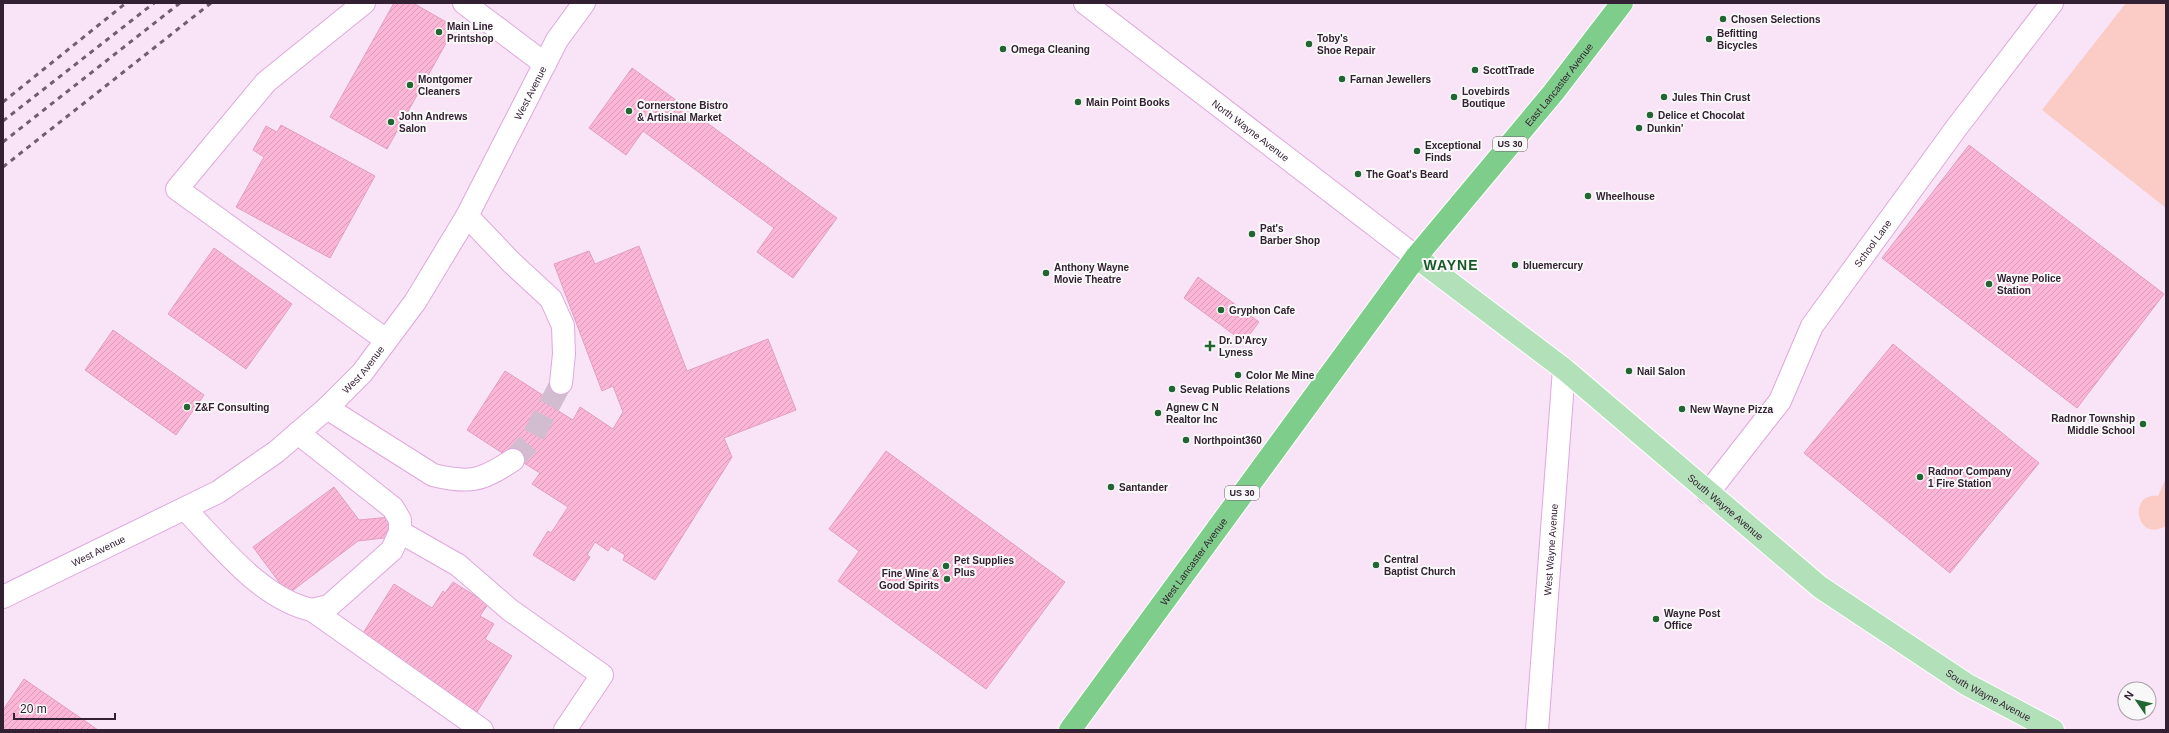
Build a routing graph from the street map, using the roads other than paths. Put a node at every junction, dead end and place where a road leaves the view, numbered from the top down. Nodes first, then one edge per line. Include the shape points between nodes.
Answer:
1 (364, 3) edge
2 (464, 3) edge
3 (584, 3) edge
4 (1085, 3) edge
5 (1622, 3) edge
6 (2052, 3) edge
7 (545, 64) junction
8 (467, 216) junction
9 (1416, 258) junction
10 (386, 340) junction
11 (1564, 369) junction
12 (561, 383) tunnel mouth
13 (327, 408) junction
14 (298, 434) junction
15 (513, 460) tunnel mouth
16 (1708, 493) junction
17 (185, 509) junction
18 (400, 532) junction
19 (3, 597) edge
20 (312, 610) junction
21 (482, 730) edge
22 (565, 730) edge
23 (1070, 730) edge
24 (1536, 730) edge
25 (2054, 730) edge

1 - 10 street via 266,82 177,189
2 - 7 street
3 - 7 street, West Avenue via 557,40
4 - 9 street, North Wayne Avenue
5 - 9 highway, East Lancaster Avenue / US 30 via 1553,94
6 - 16 street, School Lane via 1957,126 1812,326 1780,401
7 - 8 street, West Avenue
8 - 10 street, West Avenue via 415,302
8 - 12 street via 551,299 563,326
9 - 11 main road, South Wayne Avenue
9 - 23 highway, West Lancaster Avenue / US 30
10 - 13 street, West Avenue via 362,373
11 - 16 main road, South Wayne Avenue
11 - 24 street, West Wayne Avenue
13 - 14 street, West Avenue
13 - 15 street via 433,475 471,480 493,473
14 - 17 street, West Avenue via 218,492
14 - 18 street via 392,508 400,520
16 - 25 main road, South Wayne Avenue via 1820,587 1966,684
17 - 19 street, West Avenue
17 - 20 street via 248,573 280,599 299,608
18 - 20 street via 392,550 329,606
18 - 22 street via 458,565 510,610 602,675
20 - 21 street

